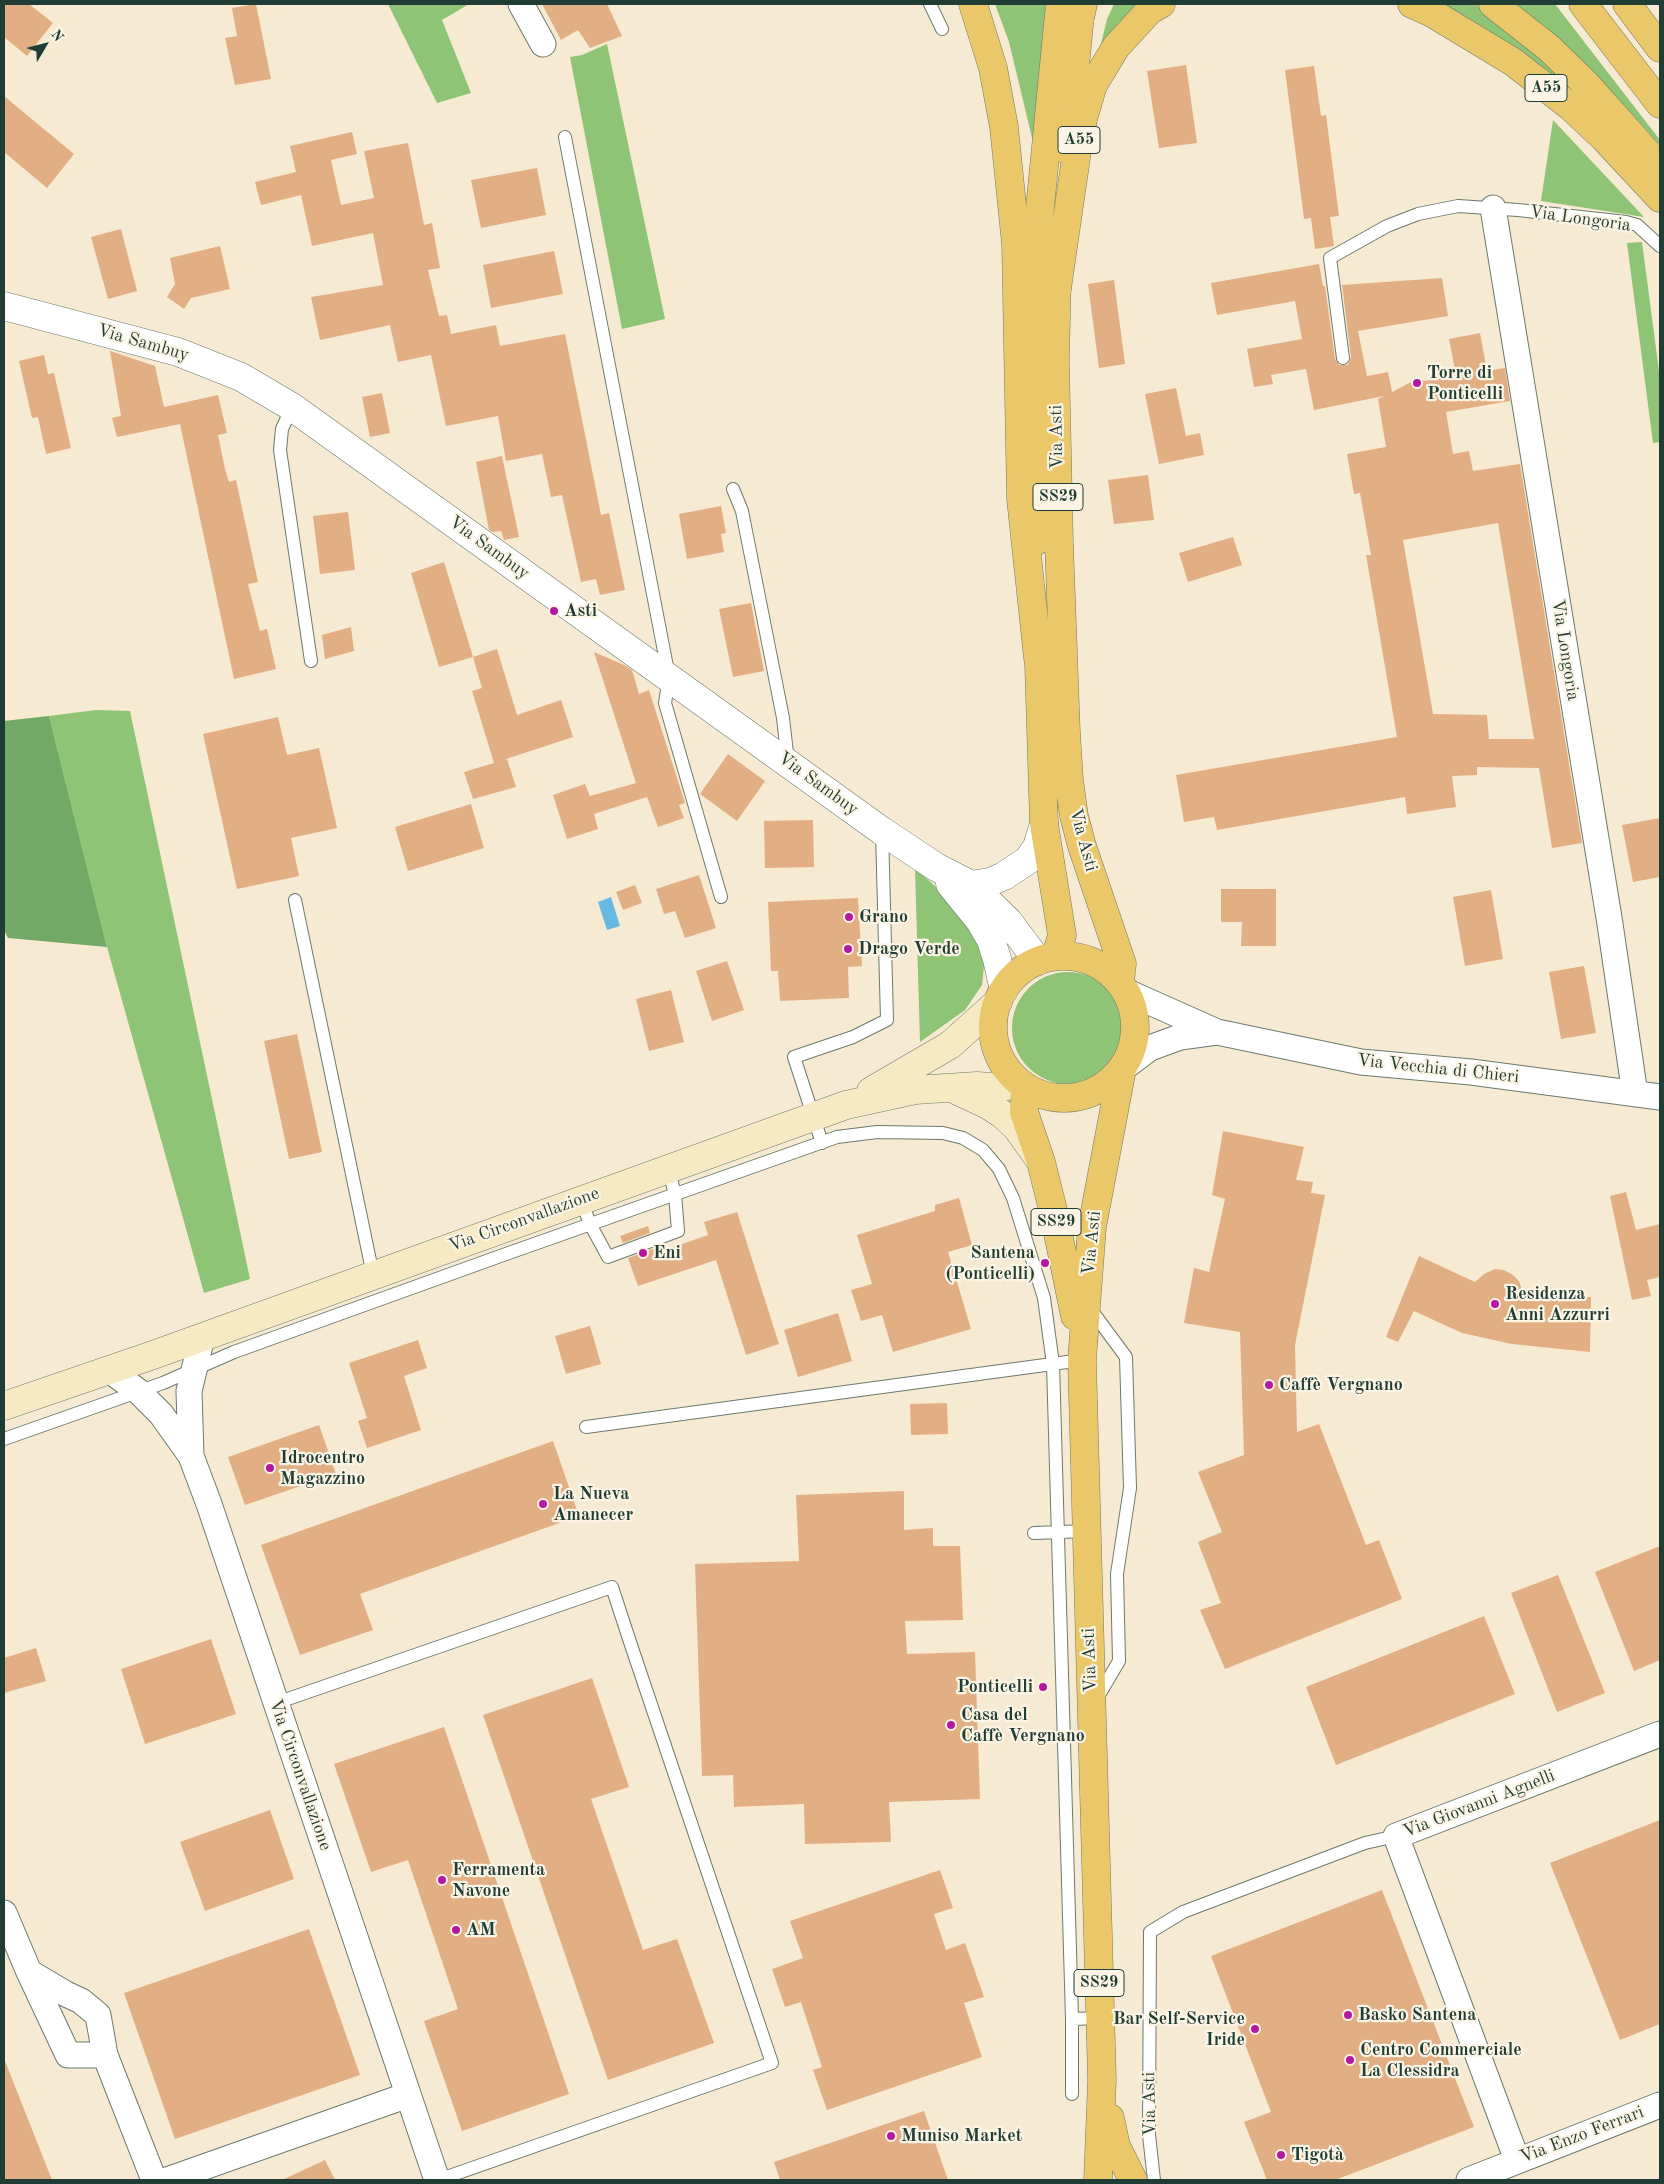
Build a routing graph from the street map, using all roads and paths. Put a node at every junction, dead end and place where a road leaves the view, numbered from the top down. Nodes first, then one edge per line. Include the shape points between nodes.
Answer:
1 (521, 4) edge
2 (930, 4) edge
3 (973, 4) edge
4 (1060, 4) edge
5 (1161, 4) edge
6 (1412, 4) edge
7 (1493, 4) edge
8 (1583, 4) edge
9 (1627, 4) edge
10 (1081, 10) edge
11 (942, 29) dead end
12 (543, 44) dead end
13 (1660, 48) edge
14 (1660, 104) edge
15 (565, 137) dead end
16 (1660, 167) edge
17 (1660, 198) edge
18 (1493, 208) junction
19 (1660, 246) edge
20 (1055, 302) junction
21 (4, 306) edge
22 (1343, 358) dead end
23 (292, 407) junction
24 (733, 489) dead end
25 (1038, 658) junction
26 (312, 661) dead end
27 (669, 677) junction
28 (788, 762) junction
29 (1044, 824) junction
30 (882, 831) junction
31 (936, 867) junction
32 (970, 885) junction
33 (721, 898) dead end
34 (295, 900) dead end
35 (1047, 959) junction
36 (1122, 987) junction
37 (1001, 996) junction
38 (1217, 1032) junction
39 (1122, 1069) junction
40 (1022, 1084) junction
41 (950, 1088) junction
42 (1635, 1094) junction
43 (1660, 1097) edge
44 (846, 1105) junction
45 (814, 1116) junction
46 (822, 1143) junction
47 (1041, 1162) junction
48 (668, 1168) junction
49 (675, 1194) junction
50 (586, 1212) junction
51 (373, 1275) junction
52 (1086, 1302) junction
53 (202, 1337) junction
54 (1082, 1360) junction
55 (1053, 1364) junction
56 (109, 1370) junction
57 (193, 1370) junction
58 (138, 1391) junction
59 (4, 1406) edge
60 (586, 1427) dead end
61 (4, 1439) edge
62 (191, 1456) junction
63 (1086, 1531) junction
64 (1059, 1532) junction
65 (1034, 1533) dead end
66 (276, 1703) junction
67 (1091, 1708) junction
68 (1660, 1734) edge
69 (1396, 1836) junction
70 (1082, 1888) junction
71 (4, 1913) edge
72 (29, 1972) junction
73 (66, 1994) junction
74 (1100, 2018) junction
75 (1072, 2019) junction
76 (55, 2029) junction
77 (106, 2055) junction
78 (1102, 2080) junction
79 (1072, 2094) dead end
80 (408, 2095) junction
81 (1660, 2105) edge
82 (1511, 2169) edge
83 (154, 2180) edge
84 (167, 2180) edge
85 (438, 2180) edge
86 (1098, 2180) edge
87 (1133, 2180) edge
88 (1154, 2180) edge
89 (1468, 2180) edge

1 - 12 street
2 - 11 lane
3 - 25 main road via 993,68 1004,127 1016,244 1020,499
4 - 25 main road, Via Asti / SS29 via 1033,299
5 - 20 main road, A55 via 1150,10 1116,47 1093,84 1077,151
6 - 17 main road, A55 via 1513,62 1571,107
7 - 16 main road, A55 via 1548,48 1587,85
8 - 14 main road
9 - 13 main road
10 - 20 main road, Via Asti / SS29
15 - 27 lane
18 - 19 lane, Via Longoria via 1626,222 1637,226
18 - 22 lane, Via Longoria via 1458,206 1418,214 1387,226 1330,258
18 - 42 street, Via Longoria
20 - 36 main road, Via Asti / SS29 via 1059,543 1070,780 1074,816 1082,846 1122,964
21 - 23 street, Via Sambuy via 178,352 241,377
23 - 26 lane via 282,429 280,450
23 - 27 street, Via Sambuy
24 - 28 lane via 742,511 783,718
25 - 29 main road, Via Asti / SS29
27 - 28 street, Via Sambuy
27 - 33 lane via 665,702
28 - 30 street, Via Sambuy
29 - 32 street via 1037,847 1028,860 1004,876
29 - 35 main road, Via Asti / SS29 via 1062,935
30 - 31 street, Via Sambuy
30 - 45 lane via 887,1020 853,1037 794,1057
31 - 32 street, Via Sambuy
31 - 37 street, Via Sambuy via 980,921 990,940 997,959
32 - 35 street, Via Sambuy
34 - 51 lane
35 - 36 main road via 1074,957 1091,961 1107,970
35 - 37 main road via 1018,973
36 - 38 street, Via Vecchia di Chieri
36 - 39 main road via 1134,1010 1136,1031 1132,1051
37 - 40 main road via 993,1023 995,1045 1004,1065
37 - 44 main road, Via Circonvallazione via 950,1045
38 - 39 street, Via Vecchia di Chieri via 1180,1037 1150,1048
38 - 42 street, Via Vecchia di Chieri via 1361,1062 1471,1072
39 - 40 main road via 1107,1085 1074,1098 1045,1096
39 - 52 main road, Via Asti / SS29 via 1092,1227
40 - 41 main road, Via Circonvallazione via 1000,1088
40 - 47 main road, Via Asti / SS29 via 1024,1112
41 - 44 main road, Via Circonvallazione via 915,1090
41 - 47 main road via 1002,1114 1017,1128
42 - 43 street, Via Vecchia di Chieri
44 - 45 main road, Via Circonvallazione
45 - 46 lane
45 - 48 main road, Via Circonvallazione
46 - 49 lane
46 - 55 lane via 838,1137 877,1132 943,1133 963,1138 984,1150 999,1169 1013,1198 1044,1298
47 - 54 main road, Via Asti / SS29 via 1066,1267
48 - 49 lane
48 - 50 main road, Via Circonvallazione
49 - 50 lane
49 - 50 lane via 678,1231 608,1257
50 - 51 main road, Via Circonvallazione
50 - 57 lane
51 - 53 main road, Via Circonvallazione
52 - 54 main road, Via Asti / SS29
52 - 67 lane via 1126,1357 1130,1488 1117,1574 1119,1661
53 - 56 main road, Via Circonvallazione
53 - 57 street, Via Circonvallazione
54 - 55 lane
54 - 63 main road, Via Asti / SS29
55 - 60 lane
55 - 64 lane
56 - 58 street, Via Circonvallazione
56 - 59 main road, Via Circonvallazione
57 - 58 lane
57 - 62 street, Via Circonvallazione via 189,1399
58 - 61 lane
58 - 62 street, Via Circonvallazione via 161,1414
62 - 66 street, Via Circonvallazione
63 - 64 lane
63 - 67 main road, Via Asti / SS29
64 - 65 lane
64 - 70 lane
66 - 80 street, Via Circonvallazione
66 - 85 lane via 612,1587 772,2063
67 - 70 main road, Via Asti / SS29
68 - 69 street, Via Giovanni Agnelli
69 - 82 street, Via Giovanni Agnelli
69 - 88 lane, Via Asti via 1366,1843 1183,1912 1150,1932 1149,2135
70 - 74 main road, Via Asti / SS29
70 - 75 lane
71 - 72 street
72 - 73 street
72 - 76 street
73 - 76 street
73 - 77 street via 98,2015
74 - 75 lane
74 - 78 main road, Via Asti / SS29
75 - 79 lane
76 - 77 street via 68,2055
77 - 83 street
78 - 86 main road, Via Asti
78 - 87 main road, Via Asti via 1116,2146
80 - 84 street
80 - 85 street, Via Circonvallazione
81 - 82 street, Via Enzo Ferrari
82 - 89 street, Via Enzo Ferrari

